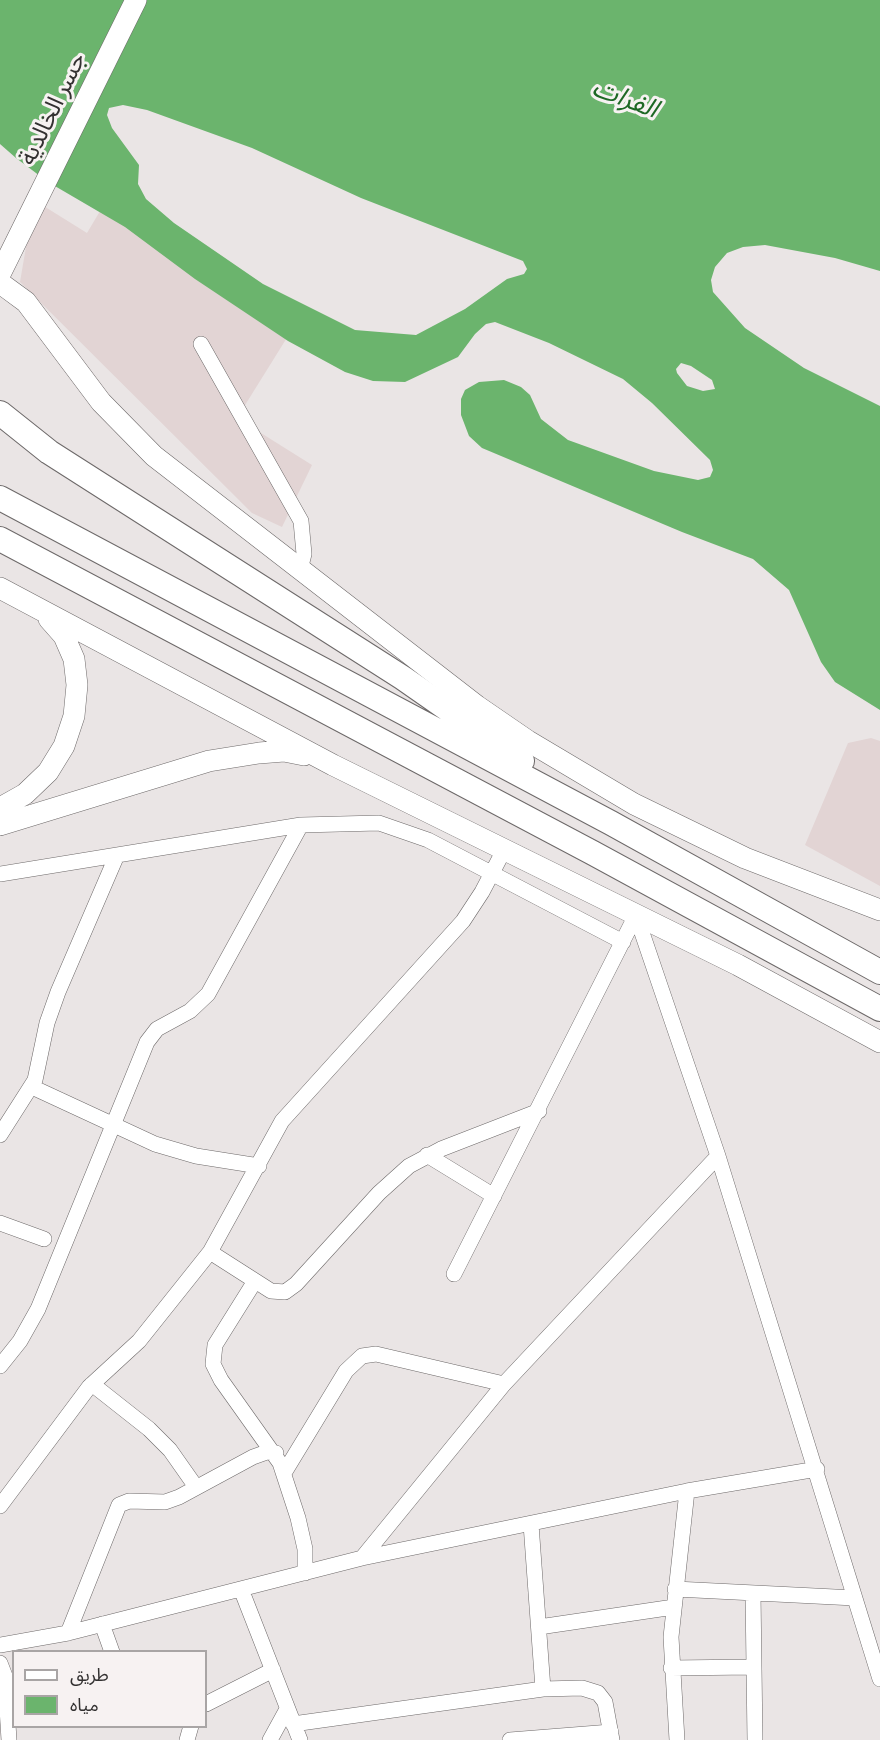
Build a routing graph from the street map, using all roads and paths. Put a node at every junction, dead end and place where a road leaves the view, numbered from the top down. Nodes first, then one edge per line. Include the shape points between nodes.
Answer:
1 (136, 0) edge
2 (0, 273) edge
3 (0, 283) edge
4 (201, 344) dead end
5 (0, 413) edge
6 (0, 498) edge
7 (0, 539) edge
8 (300, 570) junction
9 (0, 588) edge
10 (42, 612) junction
11 (333, 765) junction
12 (0, 808) edge
13 (611, 823) junction
14 (0, 825) edge
15 (301, 825) junction
16 (504, 850) junction
17 (593, 853) junction
18 (117, 855) junction
19 (0, 874) edge
20 (492, 874) junction
21 (880, 910) edge
22 (636, 915) junction
23 (623, 942) junction
24 (880, 972) edge
25 (880, 1010) edge
26 (880, 1042) edge
27 (32, 1087) junction
28 (538, 1111) junction
29 (113, 1126) junction
30 (0, 1135) edge
31 (427, 1155) junction
32 (718, 1156) junction
33 (259, 1166) junction
34 (494, 1196) junction
35 (0, 1223) edge
36 (44, 1239) dead end
37 (210, 1252) junction
38 (454, 1274) dead end
39 (255, 1281) junction
40 (0, 1366) edge
41 (92, 1384) junction
42 (504, 1384) junction
43 (276, 1453) junction
44 (817, 1469) junction
45 (284, 1473) junction
46 (196, 1487) junction
47 (687, 1491) junction
48 (0, 1506) edge
49 (531, 1524) junction
50 (362, 1558) junction
51 (305, 1573) junction
52 (675, 1588) junction
53 (241, 1589) junction
54 (753, 1593) junction
55 (855, 1598) junction
56 (674, 1607) junction
57 (102, 1624) junction
58 (539, 1627) junction
59 (68, 1633) junction
60 (0, 1645) edge
61 (111, 1650) edge
62 (0, 1663) edge
63 (752, 1667) junction
64 (671, 1668) junction
65 (273, 1670) junction
66 (880, 1679) edge
67 (543, 1689) junction
68 (207, 1703) edge
69 (287, 1709) junction
70 (293, 1724) junction
71 (612, 1736) edge
72 (9, 1740) edge
73 (270, 1740) edge
74 (300, 1740) edge
75 (510, 1740) edge
76 (677, 1740) edge
77 (755, 1740) edge

1 - 2 main road, جسر الخالدية
3 - 8 main road via 32,309 126,430
4 - 8 street via 301,521 304,554
5 - 13 highway via 49,452 403,678
6 - 13 highway
7 - 17 highway
8 - 21 main road via 477,705 580,774 745,858
9 - 10 main road
10 - 11 main road
10 - 12 main road via 64,636 74,659 74,716 64,746 48,772 25,794
11 - 14 main road via 284,751 234,756
11 - 16 main road
13 - 17 highway
13 - 24 highway
15 - 18 street
15 - 20 street via 361,821 396,827
15 - 29 street via 208,994 190,1011 157,1029 147,1042
16 - 20 street
16 - 22 main road
17 - 25 highway
18 - 19 street
18 - 27 street via 58,992
20 - 23 street
20 - 33 street via 463,921 282,1121
22 - 23 street
22 - 26 main road
22 - 32 street
23 - 28 street
27 - 29 street
27 - 30 street
28 - 31 street
28 - 34 street
29 - 33 street via 175,1151
29 - 40 street via 38,1309
31 - 34 street
31 - 39 street via 393,1178 291,1289 278,1293
32 - 42 street
32 - 44 street
33 - 37 street
34 - 38 street
35 - 36 street
37 - 39 street
37 - 41 street via 139,1341
39 - 43 street via 215,1345 213,1364
41 - 46 street via 149,1429 170,1450
41 - 48 street
42 - 45 street via 376,1354 362,1356 346,1371
42 - 50 street
43 - 45 street
43 - 46 street via 261,1454
44 - 47 street
44 - 55 street
45 - 51 street via 298,1518
46 - 59 street via 165,1502 119,1504
47 - 49 street
47 - 52 street
49 - 50 street
49 - 58 street
50 - 51 street
51 - 53 street
52 - 54 street
52 - 56 street
53 - 57 street
53 - 65 street
54 - 55 street
54 - 63 street
55 - 66 street
56 - 58 street
56 - 64 street
57 - 59 street
57 - 61 street
58 - 67 street
59 - 60 street
62 - 72 street via 5,1676
63 - 64 street
63 - 77 street
64 - 76 street
65 - 68 street
65 - 69 street
67 - 70 street
67 - 71 street via 582,1688 598,1693 605,1702
69 - 70 street
69 - 73 street
70 - 74 street
71 - 75 street

